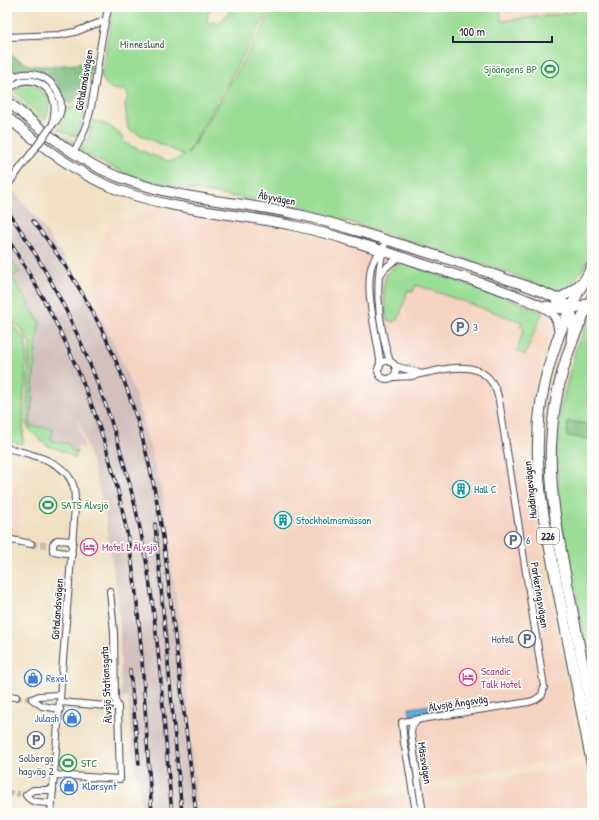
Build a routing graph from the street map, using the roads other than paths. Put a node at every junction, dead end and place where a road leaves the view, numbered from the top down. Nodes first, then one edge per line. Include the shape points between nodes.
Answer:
1 (109, 7) edge
2 (104, 21) junction
3 (7, 38) edge
4 (9, 79) edge
5 (7, 90) edge
6 (7, 101) edge
7 (7, 117) edge
8 (53, 124) junction
9 (73, 153) junction
10 (53, 154) junction
11 (7, 186) edge
12 (386, 240) junction
13 (382, 251) junction
14 (401, 257) junction
15 (592, 267) edge
16 (378, 278) junction
17 (585, 280) junction
18 (556, 299) junction
19 (591, 300) edge
20 (534, 303) junction
21 (570, 309) junction
22 (559, 332) junction
23 (569, 354) junction
24 (393, 364) junction
25 (380, 366) junction
26 (420, 373) junction
27 (394, 377) junction
28 (7, 448) edge
29 (7, 539) edge
30 (73, 541) junction
31 (31, 544) tunnel mouth
32 (72, 554) junction
33 (110, 591) dead end
34 (7, 696) edge
35 (16, 697) tunnel mouth
36 (60, 698) junction
37 (539, 698) joint
38 (118, 707) junction
39 (60, 709) junction
40 (592, 713) edge
41 (419, 719) junction
42 (402, 722) joint
43 (592, 764) edge
44 (54, 775) junction
45 (53, 790) junction
46 (52, 803) junction
47 (51, 813) edge
48 (416, 813) edge
49 (423, 813) edge

1 - 2 street, Götalandsvägen
2 - 3 street via 59,35
2 - 9 street, Götalandsvägen via 94,91 85,130
4 - 8 street via 24,74 36,74 54,86 61,106 58,119
5 - 8 street via 27,80 44,85 54,102
6 - 9 street, Åbyvägen
7 - 10 street
8 - 11 street, bridge
9 - 10 street via 66,156
9 - 12 street, Åbyvägen via 112,175 147,187 302,215
10 - 13 street via 92,178 136,196 171,205 297,226
12 - 13 street, Parkeringsvägen
12 - 18 street, Åbyvägen via 490,273
13 - 14 street
13 - 16 street, Parkeringsvägen
13 - 25 street, Parkeringsvägen via 376,257 370,274 370,298
14 - 16 street via 384,269
14 - 20 street
15 - 17 main road, Huddingevägen / 226
16 - 24 street, Parkeringsvägen via 384,339
17 - 18 street via 572,292
17 - 21 main road, Huddingevägen / 226
18 - 21 street, Åbyvägen
19 - 21 street
19 - 23 main road, Huddingevägen / 226
20 - 21 street
20 - 22 street via 554,315
21 - 22 main road, Huddingevägen / 226
21 - 23 street via 573,321
22 - 43 main road, Huddingevägen / 226 via 541,402 538,466 544,518
23 - 40 main road, Huddingevägen / 226 via 553,425 552,495
24 - 25 street via 384,362
24 - 26 street, Parkeringsvägen
24 - 27 street, Parkeringsvägen via 396,372
25 - 27 street, Parkeringsvägen via 378,371 381,377
26 - 27 street, Parkeringsvägen
26 - 37 street, Parkeringsvägen via 459,367 475,368 487,376 497,392 544,687
28 - 30 street, Götalandsvägen via 51,462 64,471 74,486 75,493
29 - 31 street
30 - 32 street, Götalandsvägen
30 - 32 street via 57,540 50,546 53,551
32 - 36 street, Götalandsvägen
33 - 38 street, Älvsjö Stationsgata via 114,632 115,700
34 - 35 street
36 - 38 street
36 - 39 street, Götalandsvägen
36 - 39 street via 39,696 32,699 42,706
37 - 41 street, Älvsjö Ängsväg via 529,702
38 - 44 street, Älvsjö Stationsgata via 120,779
39 - 44 street, Götalandsvägen
41 - 42 street, Älvsjö Ängsväg
41 - 49 street, Mässvägen via 412,726 411,733
42 - 48 street, Mässvägen
44 - 45 street, Götalandsvägen
45 - 46 street, Götalandsvägen
45 - 46 street via 33,790 23,794 32,801
46 - 47 street, Götalandsvägen

